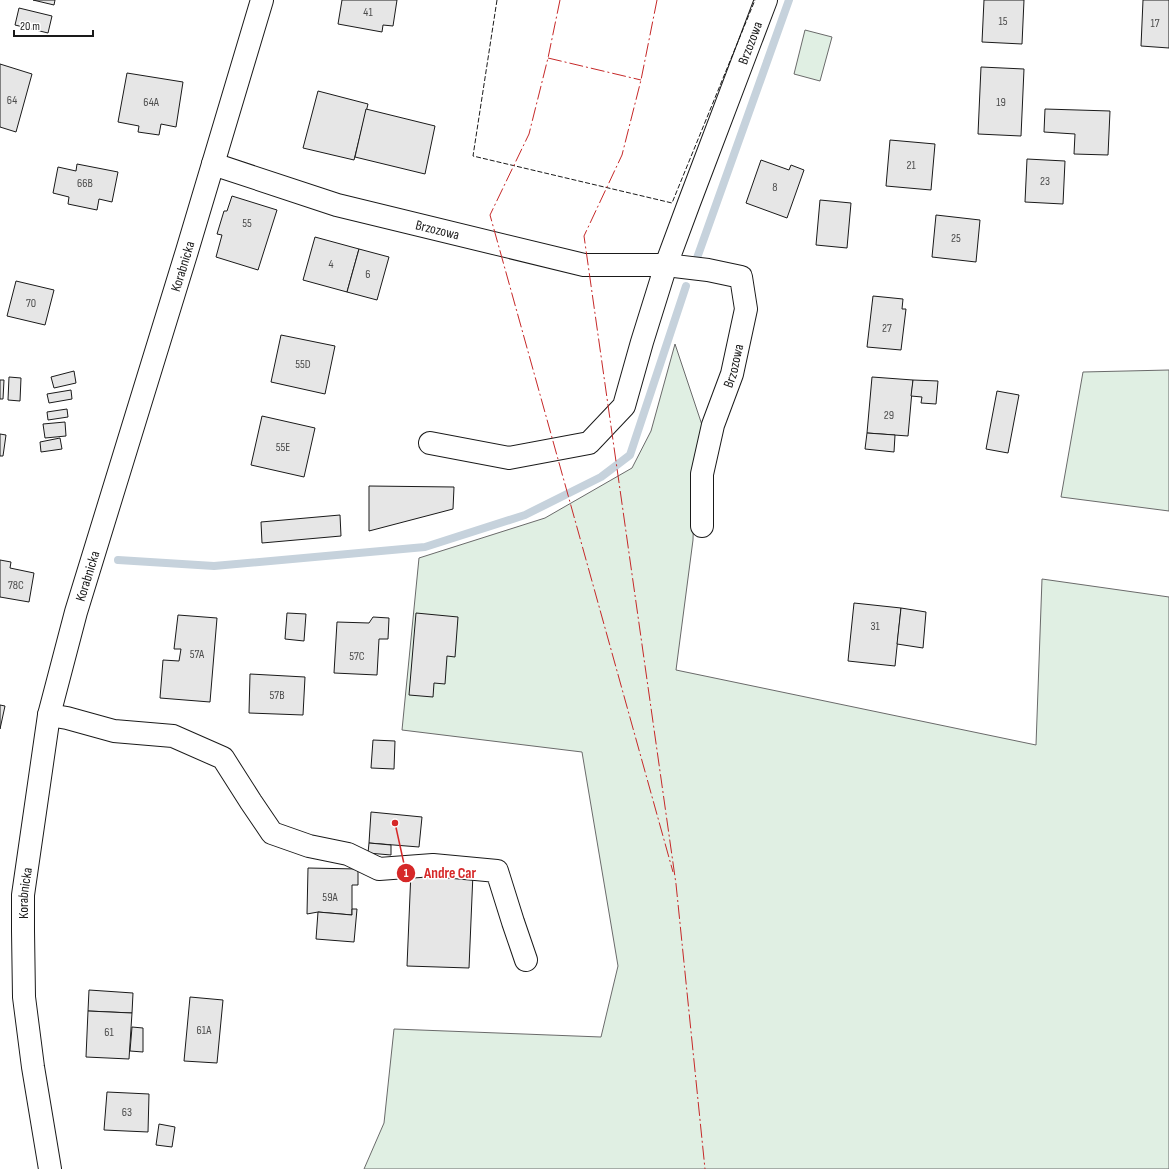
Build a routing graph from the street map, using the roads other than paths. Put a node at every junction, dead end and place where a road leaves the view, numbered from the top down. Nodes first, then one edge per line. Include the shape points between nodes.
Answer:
1 (262, 0) edge
2 (766, 0) edge
3 (214, 164) junction
4 (666, 266) junction
5 (430, 443) dead end
6 (702, 526) dead end
7 (49, 715) junction
8 (526, 960) dead end
9 (50, 1169) edge

1 - 3 street, Korabnicka
2 - 4 street, Brzozowa
3 - 4 street, Brzozowa via 337,205 584,266
3 - 7 street, Korabnicka via 76,612
4 - 5 street, Brzozowa via 624,406 589,443 509,458
4 - 6 street, Brzozowa via 708,270 740,277 746,309 732,374 712,426 702,474
7 - 8 street via 114,731 173,736 223,758 272,833 309,846 348,854 379,869 433,866 497,871
7 - 9 street, Korabnicka via 23,895 23,931 24,997

